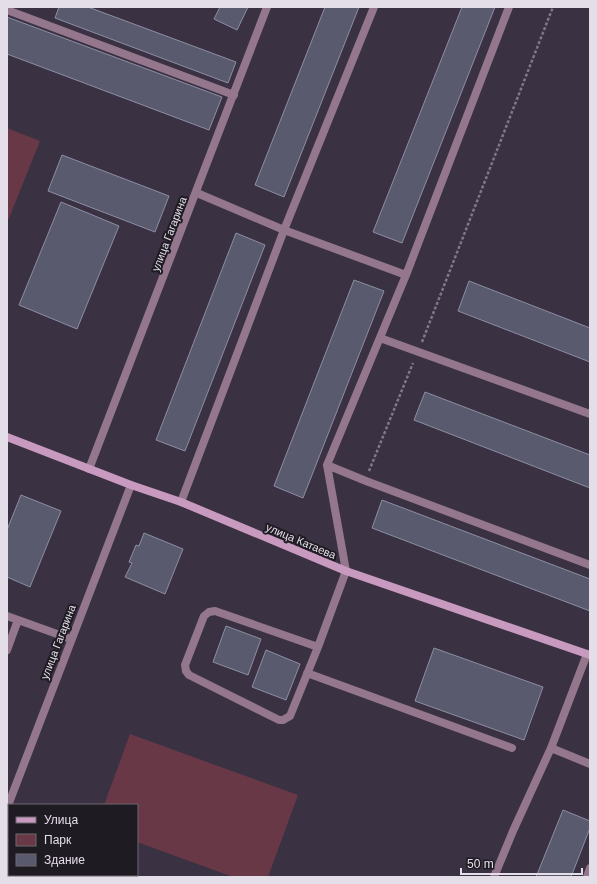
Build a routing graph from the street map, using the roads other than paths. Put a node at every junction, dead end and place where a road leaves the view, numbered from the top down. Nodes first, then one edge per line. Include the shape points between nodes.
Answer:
1 (267, 7) edge
2 (374, 7) edge
3 (509, 7) edge
4 (7, 10) edge
5 (234, 95) junction
6 (197, 193) junction
7 (284, 230) junction
8 (406, 275) junction
9 (380, 338) junction
10 (590, 414) edge
11 (7, 437) edge
12 (327, 465) junction
13 (89, 469) junction
14 (131, 485) junction
15 (181, 502) junction
16 (590, 565) edge
17 (346, 571) junction
18 (7, 616) edge
19 (18, 620) junction
20 (71, 640) junction
21 (318, 647) junction
22 (7, 650) edge
23 (589, 655) edge
24 (307, 673) junction
25 (512, 748) dead end
26 (551, 748) junction
27 (590, 764) edge
28 (9, 804) edge
29 (590, 868) edge
30 (494, 877) edge
31 (586, 877) edge

1 - 5 street, улица Гагарина
2 - 7 street
3 - 8 street
4 - 5 street
5 - 6 street, улица Гагарина
6 - 7 street
6 - 13 street, улица Гагарина
7 - 8 street
7 - 15 street
8 - 9 street
9 - 10 street
9 - 12 street
11 - 13 street, улица Катаева
12 - 16 street
12 - 17 street
13 - 14 street, улица Катаева
14 - 15 street, улица Катаева
14 - 20 street, улица Гагарина
15 - 17 street, улица Катаева
17 - 21 street
17 - 23 street, улица Катаева
18 - 19 street
19 - 20 street
19 - 22 street
20 - 28 street, улица Гагарина
21 - 24 street
21 - 24 street via 215,611 204,616 185,665 189,675 278,720 290,716
23 - 26 street
24 - 25 street
26 - 27 street
26 - 30 street
29 - 31 street

